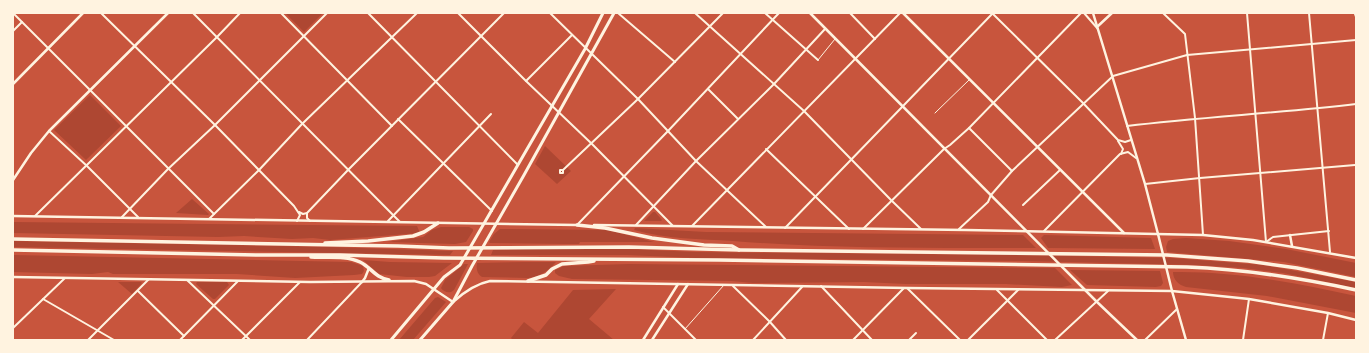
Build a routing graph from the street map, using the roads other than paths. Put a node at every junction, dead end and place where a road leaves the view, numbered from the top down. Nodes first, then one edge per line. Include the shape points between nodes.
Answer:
1 (13, 13) edge
2 (83, 13) edge
3 (101, 13) edge
4 (168, 13) edge
5 (193, 13) edge
6 (240, 13) edge
7 (281, 13) edge
8 (328, 13) edge
9 (368, 13) edge
10 (416, 13) edge
11 (458, 13) edge
12 (504, 13) edge
13 (550, 13) edge
14 (603, 13) edge
15 (614, 13) edge
16 (618, 13) edge
17 (695, 13) edge
18 (723, 13) edge
19 (765, 13) edge
20 (779, 13) edge
21 (811, 13) edge
22 (850, 13) edge
23 (902, 13) edge
24 (992, 13) edge
25 (1081, 13) edge
26 (1084, 13) edge
27 (1093, 13) edge
28 (1112, 13) edge
29 (1163, 13) edge
30 (1247, 13) edge
31 (1308, 13) edge
32 (1355, 13) edge
33 (1356, 16) edge
34 (773, 20) junction
35 (22, 22) junction
36 (710, 26) junction
37 (1098, 28) junction
38 (825, 29) junction
39 (13, 31) edge
40 (572, 35) junction
41 (304, 36) junction
42 (481, 36) junction
43 (217, 37) junction
44 (392, 37) junction
45 (835, 39) junction
46 (875, 39) junction
47 (1356, 40) edge
48 (1312, 44) junction
49 (135, 47) junction
50 (48, 48) junction
51 (585, 49) junction
52 (805, 49) junction
53 (1250, 50) junction
54 (740, 54) junction
55 (592, 55) junction
56 (1187, 55) junction
57 (1038, 58) junction
58 (949, 59) junction
59 (818, 60) joint
60 (856, 60) junction
61 (675, 62) junction
62 (1113, 76) junction
63 (969, 79) junction
64 (259, 80) junction
65 (347, 80) junction
66 (526, 81) junction
67 (14, 82) edge
68 (171, 82) junction
69 (436, 82) junction
70 (774, 84) junction
71 (708, 89) junction
72 (90, 90) junction
73 (638, 100) junction
74 (993, 103) junction
75 (1083, 103) junction
76 (1356, 104) edge
77 (552, 106) junction
78 (902, 106) junction
79 (1318, 109) junction
80 (804, 111) junction
81 (559, 113) junction
82 (935, 113) dead end
83 (491, 114) dead end
84 (1256, 114) junction
85 (1195, 118) junction
86 (398, 119) junction
87 (738, 119) junction
88 (302, 124) junction
89 (215, 125) junction
90 (126, 126) junction
91 (392, 126) junction
92 (479, 126) junction
93 (1127, 126) junction
94 (969, 128) junction
95 (49, 131) junction
96 (668, 131) junction
97 (1118, 140) junction
98 (1131, 140) junction
99 (592, 144) junction
100 (1037, 147) junction
101 (944, 148) junction
102 (766, 149) junction
103 (1120, 154) junction
104 (1136, 158) junction
105 (851, 160) junction
106 (696, 161) junction
107 (444, 162) junction
108 (518, 165) junction
109 (1355, 165) edge
110 (87, 166) junction
111 (1323, 167) junction
112 (168, 169) junction
113 (259, 170) junction
114 (348, 170) junction
115 (563, 170) dead end
116 (1060, 170) junction
117 (1012, 171) junction
118 (1261, 173) junction
119 (624, 177) junction
120 (1200, 178) junction
121 (13, 180) edge
122 (1145, 184) junction
123 (727, 191) junction
124 (1083, 193) junction
125 (991, 195) junction
126 (815, 196) junction
127 (891, 200) junction
128 (1023, 205) dead end
129 (653, 206) junction
130 (130, 210) junction
131 (492, 211) junction
132 (299, 212) junction
133 (307, 213) junction
134 (214, 214) junction
135 (13, 216) edge
136 (35, 216) junction
137 (393, 216) junction
138 (122, 217) junction
139 (138, 218) junction
140 (208, 219) junction
141 (297, 221) junction
142 (310, 221) junction
143 (792, 221) junction
144 (387, 222) junction
145 (400, 222) junction
146 (760, 222) junction
147 (843, 222) junction
148 (438, 223) junction
149 (483, 224) junction
150 (495, 224) junction
151 (965, 224) junction
152 (577, 225) junction
153 (636, 225) junction
154 (673, 226) junction
155 (692, 226) junction
156 (757, 227) junction
157 (766, 228) junction
158 (784, 228) junction
159 (794, 228) junction
160 (841, 228) junction
161 (849, 228) junction
162 (863, 229) junction
163 (922, 230) junction
164 (958, 230) junction
165 (966, 230) junction
166 (1027, 231) junction
167 (1329, 231) junction
168 (1043, 232) junction
169 (1124, 234) junction
170 (1158, 234) junction
171 (1203, 235) junction
172 (1290, 235) junction
173 (13, 239) edge
174 (1266, 242) junction
175 (290, 244) junction
176 (1292, 246) junction
177 (13, 250) edge
178 (740, 250) junction
179 (1330, 252) junction
180 (258, 255) junction
181 (1356, 258) edge
182 (600, 259) junction
183 (368, 268) junction
184 (13, 277) edge
185 (64, 278) junction
186 (150, 279) junction
187 (187, 280) junction
188 (389, 280) junction
189 (1356, 280) edge
190 (238, 281) junction
191 (528, 281) junction
192 (300, 282) junction
193 (362, 282) junction
194 (678, 284) junction
195 (688, 284) junction
196 (725, 285) junction
197 (732, 285) junction
198 (803, 286) junction
199 (821, 286) junction
200 (905, 288) junction
201 (996, 289) junction
202 (1019, 289) junction
203 (434, 290) junction
204 (1356, 290) edge
205 (138, 291) junction
206 (1086, 291) junction
207 (1108, 291) junction
208 (1172, 291) junction
209 (43, 299) junction
210 (1249, 299) junction
211 (1007, 300) junction
212 (1096, 301) junction
213 (454, 302) junction
214 (214, 306) junction
215 (663, 307) junction
216 (1177, 309) junction
217 (669, 313) junction
218 (1328, 313) junction
219 (1356, 320) edge
220 (770, 322) junction
221 (13, 328) edge
222 (685, 329) junction
223 (97, 330) junction
224 (862, 330) junction
225 (916, 333) dead end
226 (184, 336) junction
227 (246, 336) junction
228 (393, 339) edge
229 (88, 340) edge
230 (114, 340) edge
231 (180, 340) edge
232 (242, 340) edge
233 (250, 340) edge
234 (307, 340) edge
235 (420, 340) edge
236 (643, 340) edge
237 (652, 340) edge
238 (696, 340) edge
239 (753, 340) edge
240 (786, 340) edge
241 (853, 340) edge
242 (872, 340) edge
243 (909, 340) edge
244 (960, 340) edge
245 (968, 340) edge
246 (1047, 340) edge
247 (1055, 340) edge
248 (1137, 340) edge
249 (1146, 340) edge
250 (1186, 340) edge
251 (1243, 340) edge
252 (1323, 340) edge

1 - 35 street
2 - 50 main road
3 - 49 street
4 - 49 main road
5 - 43 street
6 - 43 street
7 - 41 street
8 - 41 street
9 - 44 street
10 - 44 street
11 - 42 street
12 - 42 street
13 - 40 street
14 - 51 main road
15 - 55 main road
16 - 61 street
17 - 36 street
18 - 36 street
19 - 34 street
20 - 34 street
21 - 38 main road
22 - 46 street
23 - 46 street
23 - 58 main road
24 - 57 street
24 - 58 street
25 - 57 street
26 - 37 street
27 - 37 main road
28 - 37 main road
29 - 56 street via 1184,34
30 - 53 street
31 - 48 street
32 - 33 main road
34 - 52 street
34 - 54 street
35 - 39 street
35 - 50 street
36 - 54 street
36 - 61 street
37 - 62 main road
38 - 45 main road
38 - 52 street
40 - 51 street
40 - 66 street
41 - 64 street
41 - 65 street
42 - 66 street
42 - 69 street
43 - 64 street
43 - 68 street
44 - 65 street
44 - 69 street
45 - 59 lane
45 - 60 main road
46 - 60 street
47 - 48 street
48 - 53 street
48 - 79 street
49 - 68 street
49 - 72 main road
50 - 67 main road
50 - 72 street
51 - 55 street
51 - 77 main road
52 - 59 street
52 - 70 street
53 - 56 street
53 - 84 street
54 - 70 street
54 - 71 street
55 - 73 street
55 - 81 main road
56 - 62 street
56 - 85 street
57 - 74 street
57 - 75 street
58 - 63 main road
58 - 78 street
60 - 78 main road
60 - 80 street
61 - 73 street
62 - 75 street
62 - 93 main road
63 - 74 main road
63 - 82 lane
64 - 88 street
64 - 89 street
65 - 88 street
65 - 91 street
66 - 77 street
68 - 89 street
68 - 90 street
69 - 86 street
69 - 92 street
70 - 80 street
70 - 87 street
71 - 87 street
71 - 96 street
72 - 90 street
72 - 95 main road
73 - 96 street
73 - 99 street
74 - 94 street
74 - 100 main road
75 - 97 street
75 - 100 street
76 - 79 street
77 - 81 street
77 - 108 main road
78 - 101 main road
78 - 105 street
79 - 84 street
79 - 111 street
80 - 102 street
80 - 105 street
81 - 99 street
81 - 150 main road
83 - 92 street
84 - 85 street
84 - 118 street
85 - 93 street
85 - 120 street
86 - 91 street
86 - 107 street
87 - 106 street
88 - 113 street
88 - 114 street
89 - 112 street
89 - 113 street
90 - 110 street
90 - 112 street
91 - 114 street
92 - 107 street
92 - 108 street
93 - 98 main road
94 - 101 street
94 - 117 street
95 - 110 street
95 - 121 main road
96 - 106 street
96 - 119 street
97 - 98 street
97 - 103 street via 1123,149
98 - 104 main road
99 - 115 street
99 - 119 street
100 - 116 main road
100 - 117 street
101 - 125 main road
101 - 127 street
102 - 123 street
102 - 126 street
103 - 104 street via 1128,152
103 - 124 street
104 - 122 main road
105 - 126 street
105 - 127 street
106 - 123 street
106 - 129 street
107 - 131 street
107 - 137 street
108 - 131 main road
109 - 111 street
110 - 130 street
110 - 136 street
111 - 118 street
111 - 167 street
112 - 130 street
112 - 134 street
113 - 132 street
113 - 134 street
114 - 133 street
114 - 137 street
116 - 124 main road
116 - 128 street
117 - 125 street
118 - 120 street
118 - 174 street
119 - 129 street
119 - 152 street
120 - 122 street
120 - 171 street
122 - 170 main road
123 - 146 street
123 - 155 street
124 - 168 street
124 - 169 main road
125 - 151 street via 988,202
125 - 166 main road
126 - 143 street
126 - 147 street
127 - 162 street
127 - 163 street
129 - 153 street
129 - 154 street
130 - 138 street
130 - 139 street
131 - 149 main road
132 - 133 street
132 - 141 street
133 - 142 street
134 - 140 street
135 - 136 main road
136 - 138 main road
137 - 144 street
137 - 145 street
138 - 139 main road
139 - 140 main road
140 - 141 main road
141 - 142 main road
142 - 144 main road
143 - 158 street
143 - 159 street
144 - 145 main road
145 - 148 main road
146 - 156 street
146 - 157 street
147 - 160 street
147 - 161 street
148 - 149 main road
148 - 175 highway via 414,236 368,241
149 - 150 main road
149 - 203 main road via 460,265 444,277
150 - 152 main road
150 - 213 main road
151 - 164 street
151 - 165 street
152 - 153 main road
152 - 178 highway via 652,238 732,246
153 - 154 main road
154 - 155 main road
155 - 156 main road
156 - 157 main road
157 - 158 main road
158 - 159 main road
159 - 160 main road
160 - 161 main road
161 - 162 main road
162 - 163 main road
163 - 164 main road
164 - 165 main road
165 - 166 main road
166 - 168 main road
166 - 206 main road
167 - 172 street
167 - 179 street
168 - 169 main road
169 - 170 main road
170 - 171 main road
170 - 208 main road
171 - 174 main road
172 - 174 street via 1272,237
172 - 176 main road
173 - 175 highway
174 - 176 main road
175 - 178 highway
176 - 179 main road
177 - 180 highway
178 - 189 highway via 1206,257 1277,265
179 - 181 main road
180 - 182 highway
180 - 183 highway via 350,259 362,262
182 - 191 highway via 562,264
182 - 204 highway via 1187,267 1272,274
183 - 188 highway
183 - 193 main road
184 - 185 main road
185 - 186 main road
185 - 209 street
186 - 187 main road
186 - 205 street
187 - 190 main road
187 - 214 street
188 - 193 main road
188 - 203 main road via 418,281
190 - 192 main road
190 - 214 street
191 - 194 main road
191 - 213 main road via 484,282 463,293
192 - 193 main road
192 - 227 street
193 - 234 street
194 - 195 main road
194 - 215 main road
195 - 196 main road
195 - 217 main road
196 - 197 main road
196 - 222 lane
197 - 198 main road
197 - 220 street
198 - 199 main road
198 - 220 street
199 - 200 main road
199 - 224 street
200 - 201 main road
200 - 224 street
200 - 244 street
201 - 202 main road
201 - 211 street
202 - 206 main road
202 - 211 street
203 - 213 main road
203 - 228 main road
205 - 223 street
205 - 226 street
206 - 207 main road
206 - 212 main road
207 - 208 main road
207 - 212 street
208 - 210 main road
208 - 216 main road
209 - 221 street
209 - 223 street
210 - 218 main road
210 - 251 street
211 - 245 street
211 - 246 street
212 - 247 street
212 - 248 main road
213 - 235 main road
214 - 226 street
214 - 227 street
215 - 217 street
215 - 236 main road
216 - 249 street
216 - 250 main road
217 - 222 street
217 - 237 main road
218 - 219 main road
218 - 252 street
220 - 239 street
220 - 240 street
222 - 238 street
223 - 229 street
223 - 230 street
224 - 241 street
224 - 242 street
225 - 243 street
226 - 231 street
227 - 232 street
227 - 233 street

